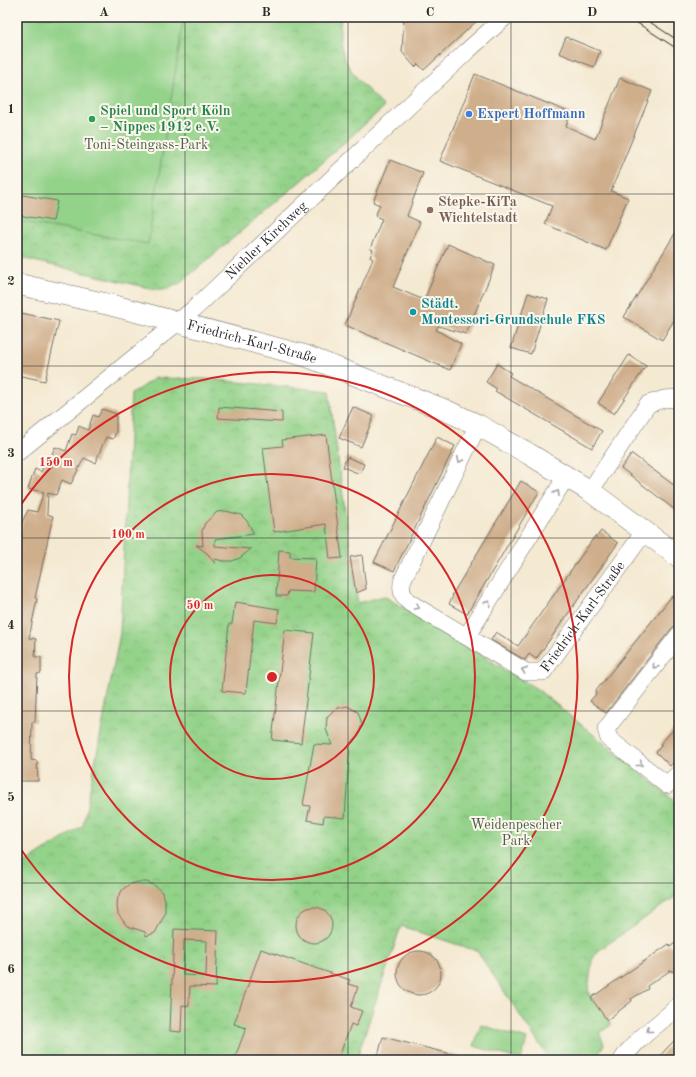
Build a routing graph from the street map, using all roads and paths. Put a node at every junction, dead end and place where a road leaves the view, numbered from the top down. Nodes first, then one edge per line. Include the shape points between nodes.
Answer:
1 (505, 17) edge
2 (17, 284) edge
3 (178, 322) junction
4 (679, 398) edge
5 (478, 425) junction
6 (17, 452) edge
7 (566, 477) junction
8 (590, 490) junction
9 (644, 531) junction
10 (679, 557) edge
11 (679, 635) edge
12 (467, 636) junction
13 (679, 773) edge
14 (673, 790) edge
15 (679, 1005) edge
16 (622, 1060) edge

1 - 3 street, Niehler Kirchweg
2 - 3 main road, Friedrich-Karl-Straße
3 - 5 main road, Friedrich-Karl-Straße via 319,360
3 - 6 street, Niehler Kirchweg
4 - 8 street via 648,404
5 - 7 main road, Friedrich-Karl-Straße
5 -> 12 street, Friedrich-Karl-Straße via 401,587 407,601
7 - 8 main road, Friedrich-Karl-Straße
12 -> 7 street
8 - 9 main road, Friedrich-Karl-Straße
9 - 10 main road, Friedrich-Karl-Straße
9 -> 12 street, Friedrich-Karl-Straße via 543,672 526,672
11 -> 14 street via 606,728 609,739
13 - 14 street
15 -> 16 street via 629,1049

